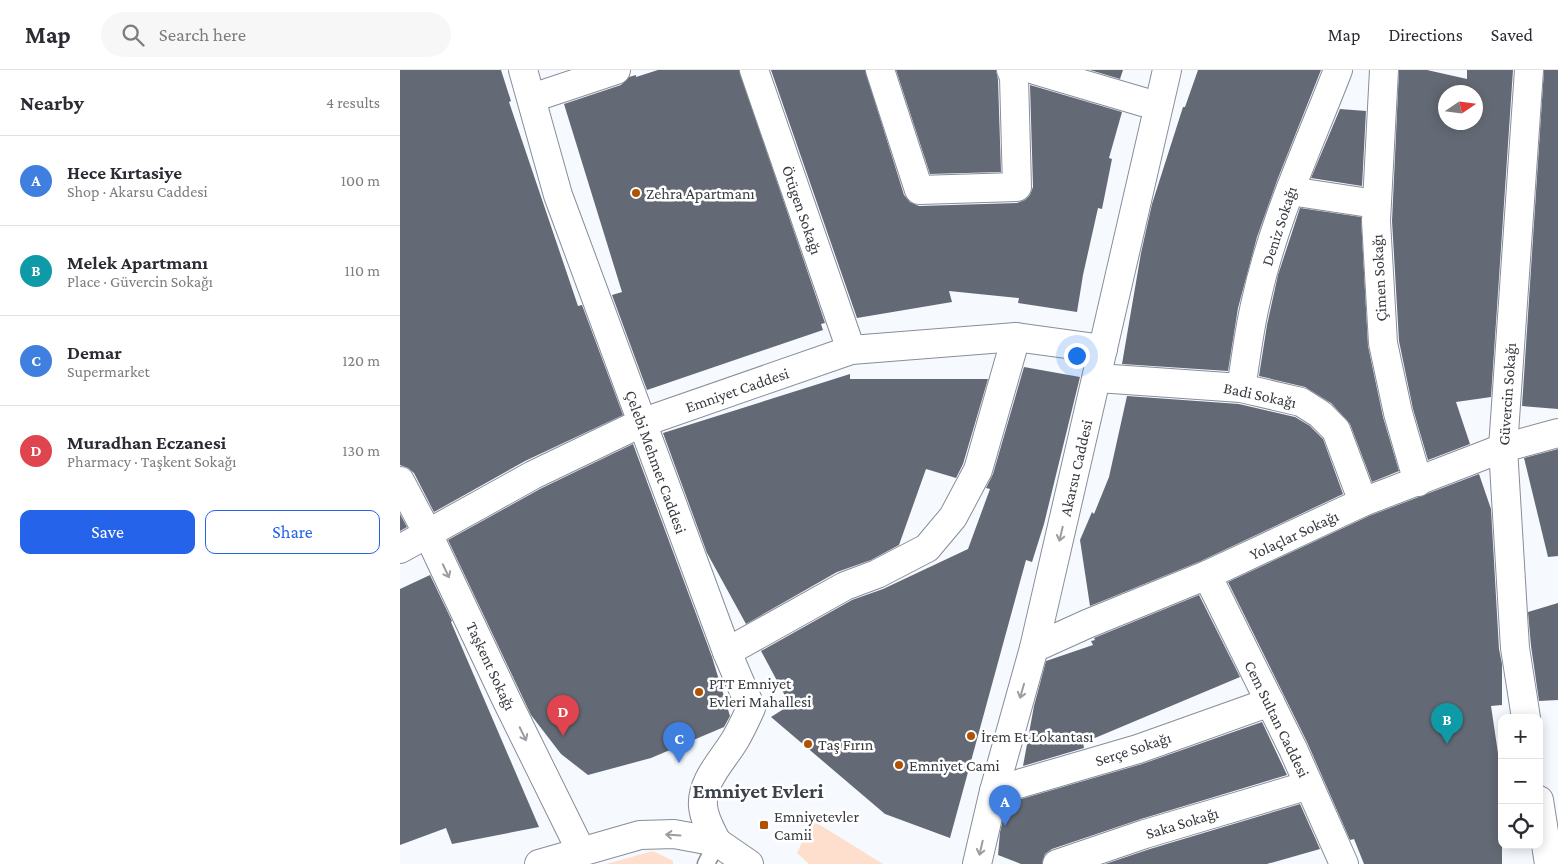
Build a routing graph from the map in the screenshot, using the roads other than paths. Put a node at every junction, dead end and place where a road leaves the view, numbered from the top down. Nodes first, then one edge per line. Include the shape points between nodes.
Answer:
1 (523, 70) edge
2 (616, 70) edge
3 (754, 70) edge
4 (880, 70) edge
5 (1011, 70) edge
6 (1035, 70) edge
7 (1167, 70) edge
8 (1338, 70) edge
9 (1384, 70) edge
10 (1529, 70) edge
11 (532, 98) junction
12 (1143, 102) dead end
13 (1290, 191) junction
14 (1376, 204) junction
15 (1016, 337) junction
16 (851, 350) junction
17 (1103, 350) junction
18 (1098, 378) junction
19 (1241, 388) junction
20 (641, 423) junction
21 (1558, 432) edge
22 (1503, 448) junction
23 (400, 481) edge
24 (1418, 482) junction
25 (1363, 502) junction
26 (428, 534) junction
27 (400, 549) edge
28 (1206, 575) junction
29 (1034, 648) junction
30 (727, 652) junction
31 (1270, 702) junction
32 (1525, 714) edge
33 (1309, 785) junction
34 (994, 791) junction
35 (1540, 804) edge
36 (581, 852) junction
37 (712, 853) edge
38 (540, 864) edge
39 (749, 864) edge
40 (977, 864) edge
41 (1057, 864) edge
42 (1344, 864) edge
43 (1549, 864) edge

1 - 11 street, Çelebi Mehmet Caddesi
2 - 11 street
3 - 16 street, Ötügen Sokağı
4 - 5 street via 919,190 1017,187 1014,77
6 - 12 street
7 - 17 street, Akarsu Caddesi
8 - 13 street, Deniz Sokağı
9 - 14 street, Çimen Sokağı
10 - 22 street, Güvercin Sokağı
11 - 20 street, Çelebi Mehmet Caddesi via 558,195
13 - 14 street
13 - 19 street, Deniz Sokağı via 1256,300
14 - 24 street, Çimen Sokağı via 1383,343 1398,414
15 - 16 street, Emniyet Caddesi
15 - 17 street, Emniyet Caddesi
15 - 30 street via 978,470 953,516 927,548 878,574 845,586
16 - 20 street, Emniyet Caddesi
17 - 18 street, Akarsu Caddesi
18 - 19 street, Badi Sokağı
18 -> 29 street, Akarsu Caddesi
19 - 25 street, Badi Sokağı via 1301,402 1320,414 1336,430
20 - 26 street, Emniyet Caddesi via 533,475
20 - 30 street, Çelebi Mehmet Caddesi
21 - 22 street, Yolaçlar Sokağı
22 - 24 street, Yolaçlar Sokağı
22 - 32 street, Güvercin Sokağı via 1515,648
23 - 26 street, Taşkent Sokağı
24 - 25 street, Yolaçlar Sokağı
25 - 28 street, Yolaçlar Sokağı
26 - 27 street, Emniyet Caddesi
26 -> 36 street, Taşkent Sokağı
28 - 29 street, Yolaçlar Sokağı
28 - 31 street, Cem Sultan Caddesi
29 -> 34 street, Akarsu Caddesi
30 - 37 street, Çelebi Mehmet Caddesi via 751,708 705,789 703,805
31 - 33 street, Cem Sultan Caddesi
31 - 34 street, Serçe Sokağı via 1138,749
33 - 41 street, Saka Sokağı
33 - 42 street, Cem Sultan Caddesi
34 -> 40 street, Akarsu Caddesi
35 - 43 street
37 -> 36 street via 674,834 640,835
36 - 38 street
37 - 39 street

